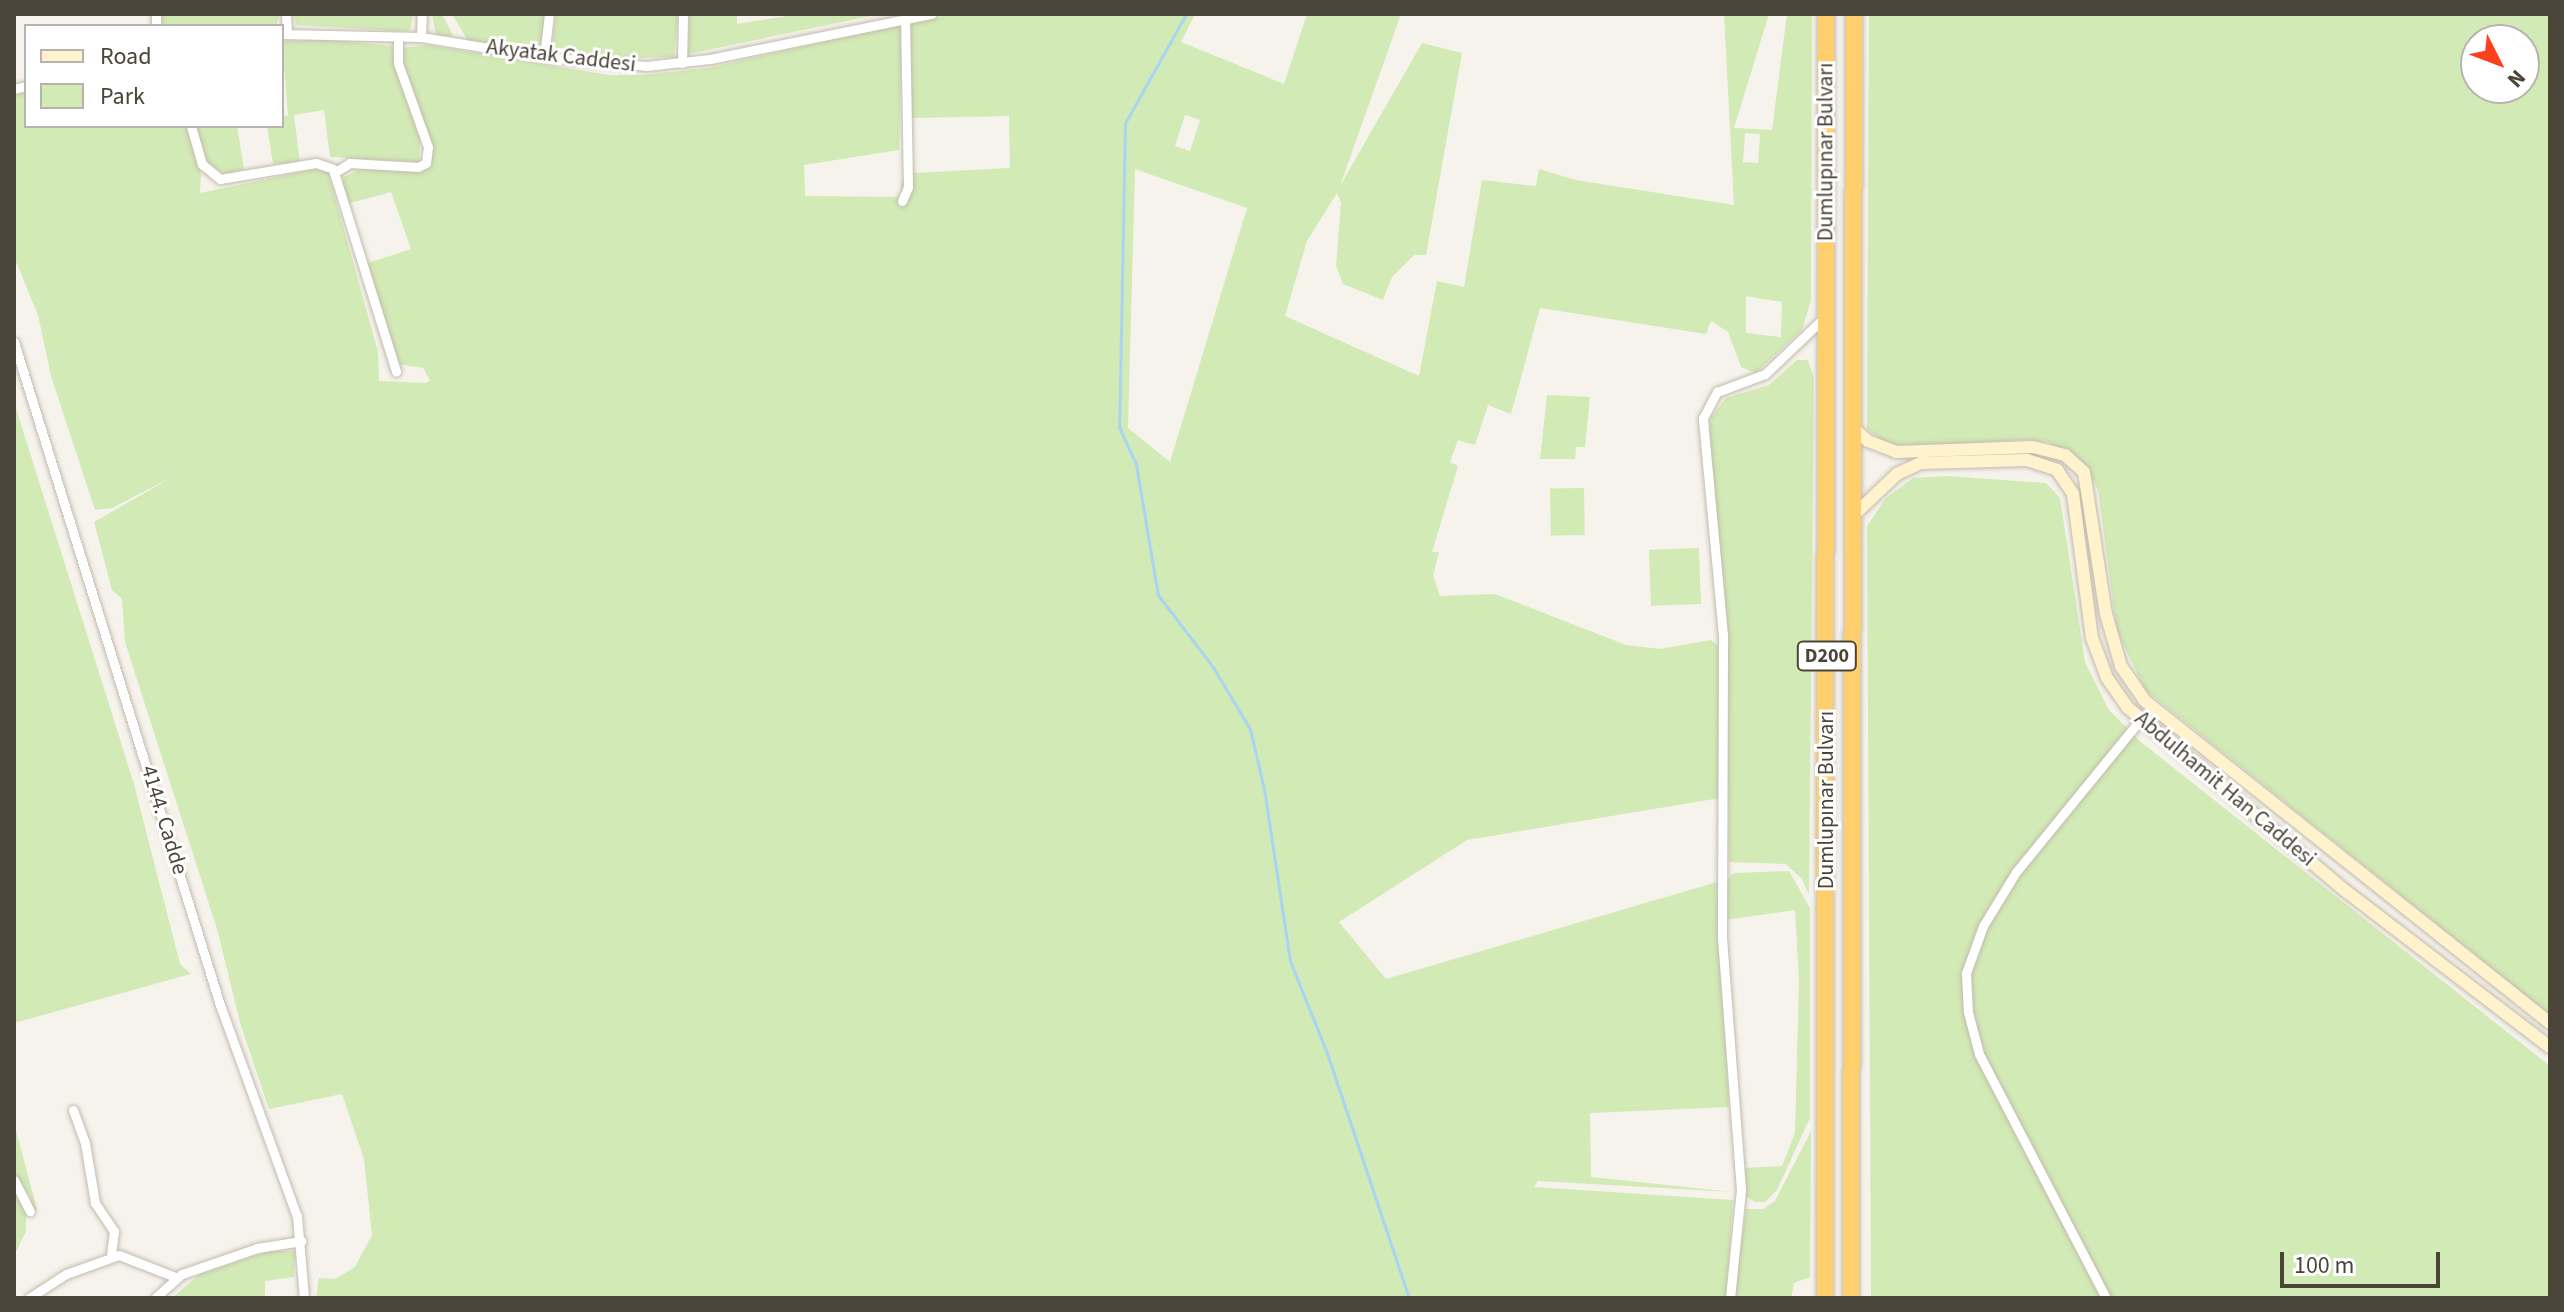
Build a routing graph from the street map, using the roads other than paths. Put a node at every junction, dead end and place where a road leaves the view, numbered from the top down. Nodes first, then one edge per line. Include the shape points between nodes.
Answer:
1 (286, 14) edge
2 (422, 14) edge
3 (549, 14) edge
4 (683, 14) edge
5 (931, 14) edge
6 (1826, 14) edge
7 (1854, 14) edge
8 (907, 17) edge
9 (285, 34) edge
10 (421, 37) junction
11 (398, 38) junction
12 (544, 57) junction
13 (682, 63) junction
14 (192, 128) edge
15 (334, 173) junction
16 (902, 201) dead end
17 (1827, 315) junction
18 (14, 342) edge
19 (396, 371) dead end
20 (1853, 428) junction
21 (1853, 516) junction
22 (2140, 720) junction
23 (2550, 1023) edge
24 (2550, 1047) edge
25 (73, 1110) dead end
26 (14, 1180) edge
27 (30, 1211) dead end
28 (301, 1241) junction
29 (111, 1257) junction
30 (175, 1277) junction
31 (29, 1298) edge
32 (155, 1298) edge
33 (304, 1298) edge
34 (1730, 1298) edge
35 (1825, 1298) edge
36 (1851, 1298) edge
37 (2106, 1298) edge

1 - 9 street
2 - 10 street
3 - 12 street
4 - 13 street
5 - 8 street, Akyatak Caddesi
6 - 17 highway, Dumlupınar Bulvarı / D200
7 - 20 highway, Dumlupınar Bulvarı / D200
8 - 13 street, Akyatak Caddesi
8 - 16 street via 908,187
9 - 11 street, Akyatak Caddesi
10 - 11 street, Akyatak Caddesi
10 - 12 street, Akyatak Caddesi
11 - 15 street via 398,63 428,147 426,163 350,163
12 - 13 street, Akyatak Caddesi via 611,66
14 - 15 street via 202,164 220,179 316,163 329,165
15 - 19 street
17 - 34 street via 1765,374 1717,392 1703,418 1723,635 1722,937 1741,1190
17 - 35 highway, Dumlupınar Bulvarı / D200
18 - 28 street, 4144. Cadde via 220,1005 297,1216
20 - 21 highway, Dumlupınar Bulvarı / D200
20 - 23 main road, Abdulhamit Han Caddesi via 1868,441 1896,452 2033,447 2065,455 2084,472 2106,614 2121,666 2145,701
21 - 22 main road, Abdulhamit Han Caddesi via 1897,474 1921,463 2027,460 2057,470 2073,494 2099,659 2114,690
21 - 36 highway, Dumlupınar Bulvarı / D200
22 - 24 main road, Abdulhamit Han Caddesi via 2347,892
22 - 37 street via 2016,872 1983,926 1966,973 1968,1012 1979,1054
25 - 29 street via 85,1143 95,1203 114,1231
26 - 27 street
28 - 30 street via 257,1248
28 - 33 street, 4144. Cadde
29 - 30 street via 119,1255
29 - 31 street via 66,1274
30 - 32 street

